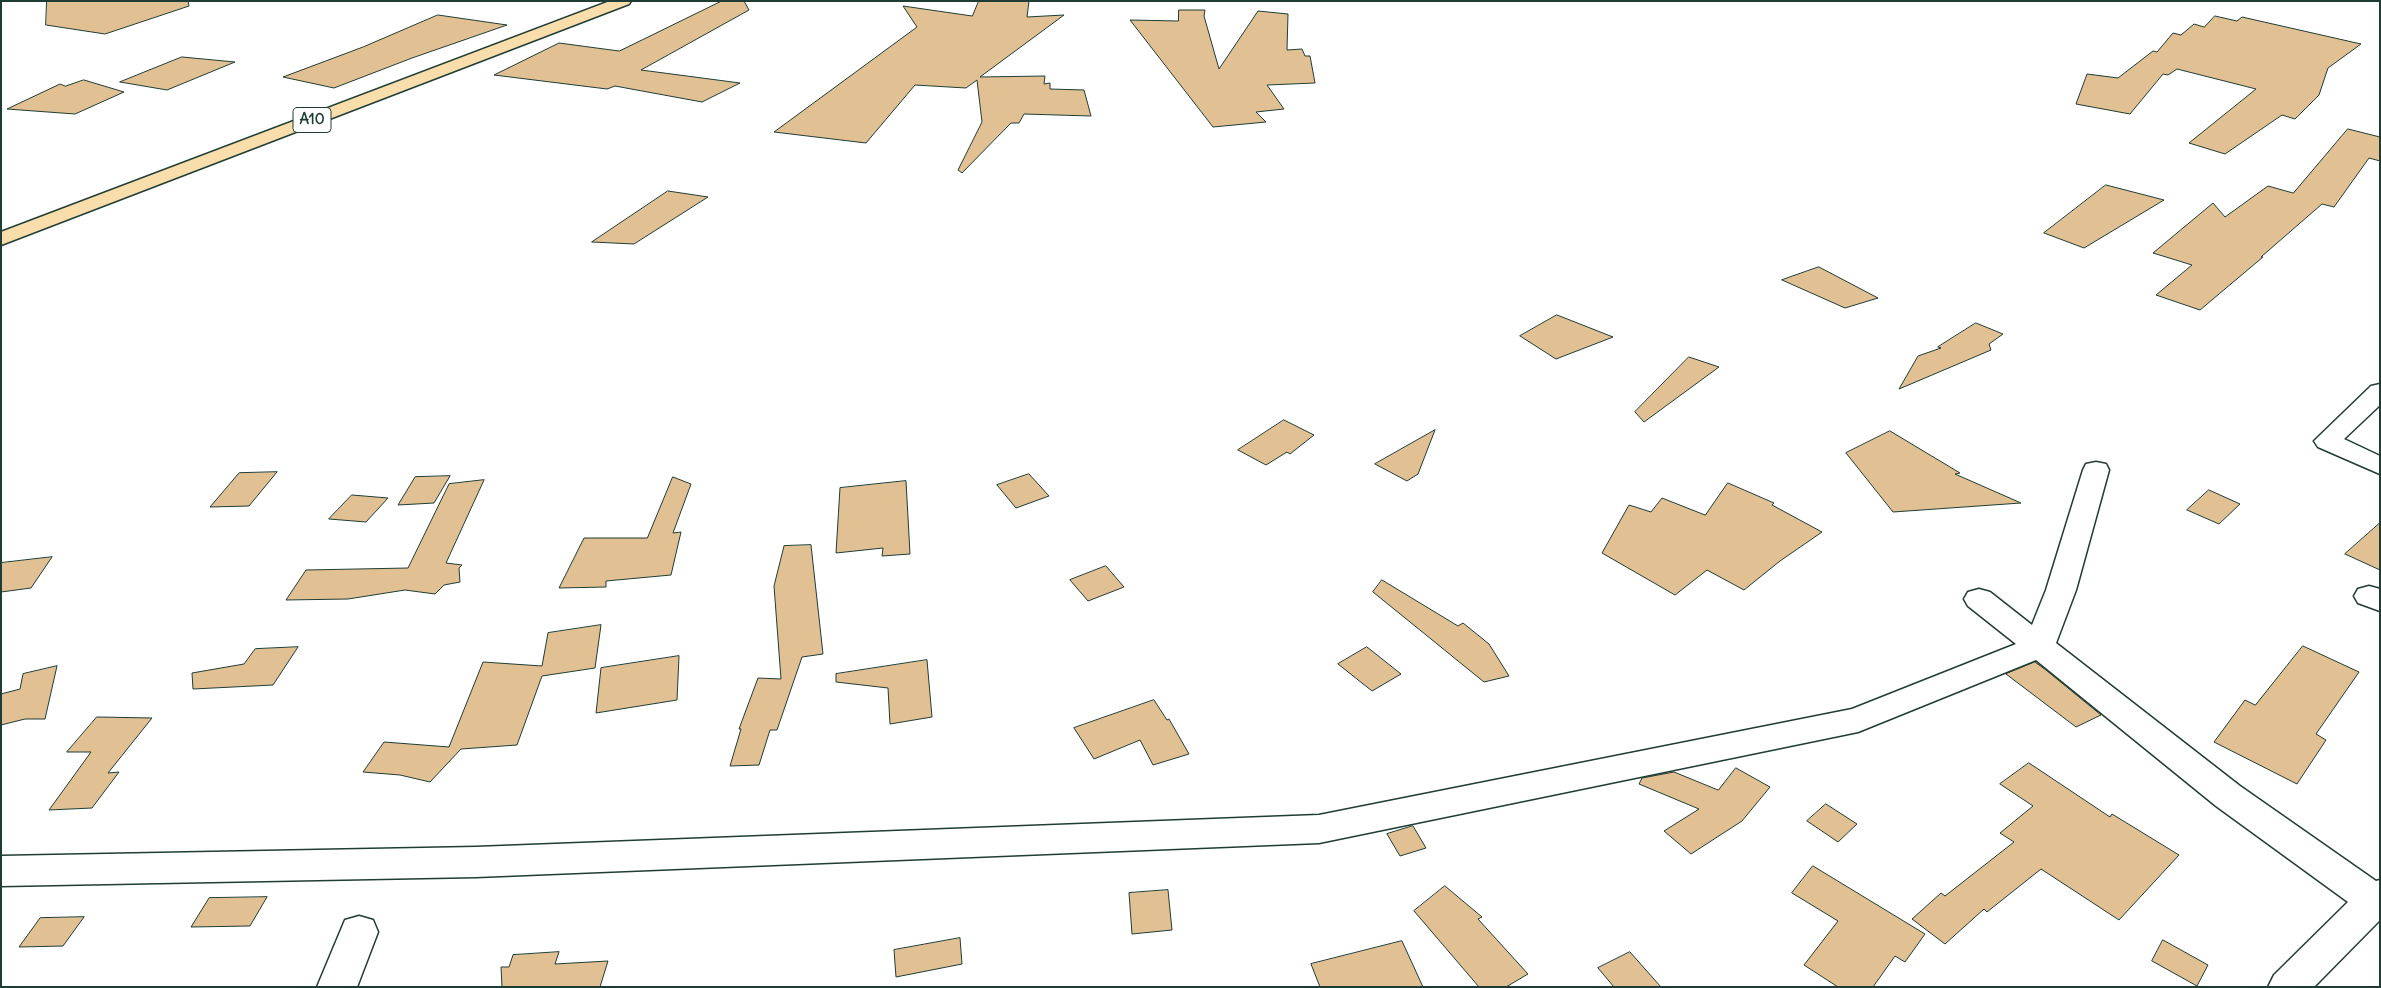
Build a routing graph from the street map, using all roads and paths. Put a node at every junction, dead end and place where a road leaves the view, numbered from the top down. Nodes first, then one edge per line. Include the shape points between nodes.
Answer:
1 (624, 1) edge
2 (1, 239) edge
3 (2380, 391) edge
4 (2380, 466) edge
5 (2096, 470) dead end
6 (1979, 600) dead end
7 (2039, 647) junction
8 (1, 871) edge
9 (2378, 900) edge
10 (359, 932) dead end
11 (337, 987) edge
12 (2288, 987) edge

1 - 2 highway, A10
3 - 4 street via 2327,442
5 - 7 street via 2061,590
6 - 7 street
7 - 8 street via 1858,720 1320,829 476,862
7 - 9 street via 2228,796
9 - 12 street
10 - 11 street

